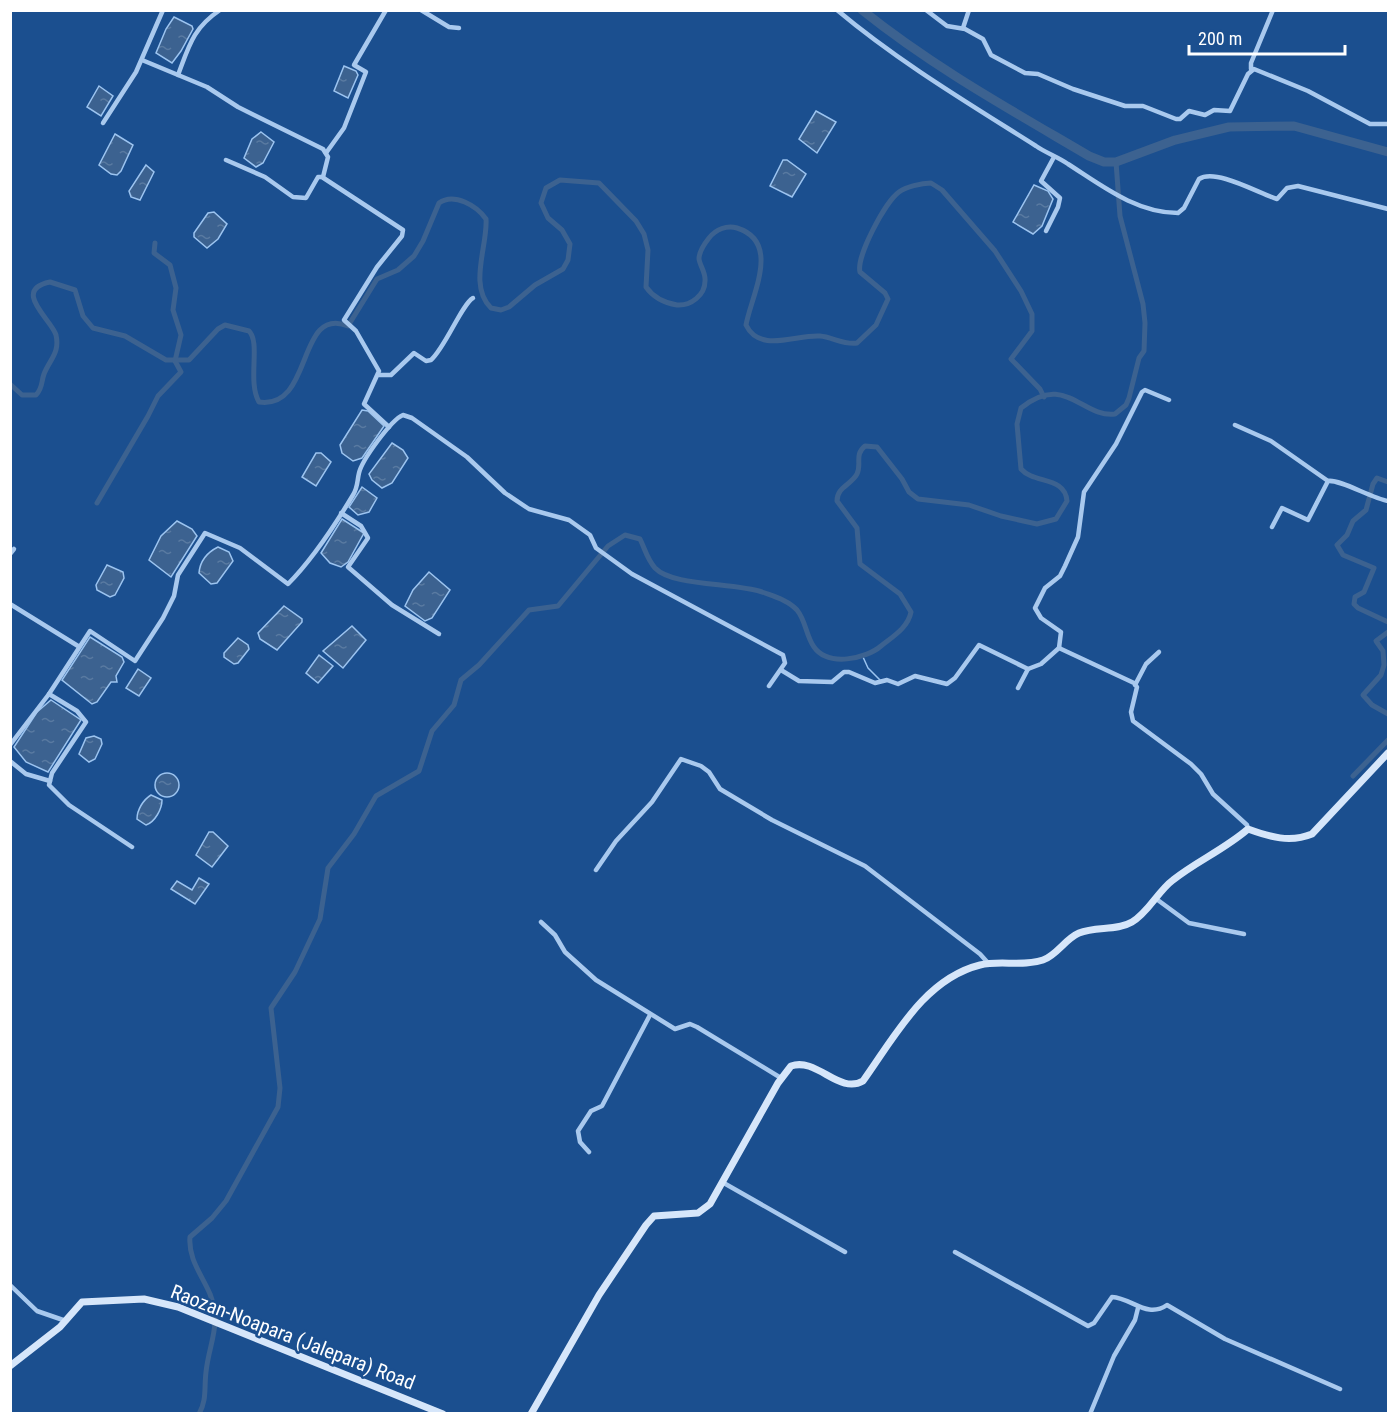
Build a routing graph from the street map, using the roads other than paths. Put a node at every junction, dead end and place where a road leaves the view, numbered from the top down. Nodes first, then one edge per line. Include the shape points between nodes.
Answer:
1 (163, 10) edge
2 (220, 10) edge
3 (387, 10) edge
4 (421, 10) edge
5 (837, 10) edge
6 (926, 10) edge
7 (969, 10) edge
8 (1273, 10) edge
9 (459, 28) dead end
10 (963, 28) junction
11 (142, 60) junction
12 (1251, 69) junction
13 (178, 75) junction
14 (103, 123) dead end
15 (1389, 124) edge
16 (326, 153) junction
17 (1054, 157) junction
18 (226, 160) dead end
19 (323, 177) junction
20 (1389, 209) edge
21 (1046, 231) dead end
22 (473, 298) dead end
23 (379, 375) junction
24 (1169, 400) dead end
25 (1235, 424) dead end
26 (389, 427) junction
27 (1328, 481) junction
28 (1389, 501) edge
29 (341, 513) junction
30 (1272, 527) dead end
31 (14, 549) dead end
32 (10, 554) edge
33 (10, 604) edge
34 (439, 634) dead end
35 (78, 646) junction
36 (1059, 648) junction
37 (1159, 652) dead end
38 (1028, 669) junction
39 (781, 670) junction
40 (1135, 685) junction
41 (769, 686) dead end
42 (1018, 688) dead end
43 (49, 694) junction
44 (10, 745) edge
45 (1389, 753) edge
46 (10, 761) edge
47 (50, 781) junction
48 (1248, 829) junction
49 (132, 847) dead end
50 (596, 870) dead end
51 (1155, 898) junction
52 (541, 922) dead end
53 (1244, 934) dead end
54 (988, 963) junction
55 (650, 1015) junction
56 (781, 1078) junction
57 (589, 1152) dead end
58 (722, 1182) junction
59 (845, 1252) dead end
60 (955, 1252) dead end
61 (10, 1285) edge
62 (1138, 1308) junction
63 (66, 1321) junction
64 (10, 1366) edge
65 (1340, 1389) dead end
66 (443, 1413) edge
67 (531, 1413) edge
68 (1090, 1413) edge

1 - 11 street
2 - 13 street via 195,32
3 - 16 street via 354,66 366,72 344,128
4 - 9 street via 449,27
5 - 17 street via 901,60
6 - 10 street via 947,26
7 - 10 street
8 - 12 street
10 - 12 street via 983,39 991,54 1025,73 1176,119 1189,111 1205,115 1214,110 1230,111
11 - 13 street
11 - 14 street
12 - 15 street via 1308,91 1370,124
13 - 16 street via 293,132
16 - 19 street
17 - 20 street via 1110,193 1163,212 1178,213 1199,179 1209,176 1277,199 1287,188 1298,186
17 - 21 street via 1041,181 1060,198
18 - 19 street via 301,199 306,198 318,177
19 - 23 street via 403,230 364,286 346,322
22 - 23 street via 431,360 414,353 391,375
23 - 26 street via 364,404
24 - 36 street via 1146,390 1142,392 1116,444 1084,492 1074,548 1060,576 1046,588 1035,608 1041,618 1061,632
25 - 27 street via 1271,441
26 - 29 street via 358,474 359,482
26 - 39 street via 399,417 412,418 467,457 524,506 560,515 590,535 606,557 645,583 783,655 785,663
27 - 28 street via 1336,480
27 - 30 street via 1308,520 1282,508
29 - 34 street via 361,526 368,538 348,567 392,605
29 - 35 street via 288,584 240,548 205,533 178,575 164,618 135,661 90,631
31 - 32 street
33 - 35 street
35 - 43 street
36 - 38 street via 1041,664
36 - 40 street
37 - 40 street via 1146,664
38 - 39 street via 979,645 951,683 915,676 898,684 849,672 832,682 799,681
38 - 42 street
39 - 41 street
40 - 48 street via 1133,721 1191,764 1213,794
43 - 44 street
43 - 47 street via 86,722
45 - 48 main road via 1312,834 1295,839 1268,837
46 - 47 street via 26,774
47 - 49 street via 54,792 69,805
48 - 51 main road via 1233,843 1172,880
50 - 54 street via 615,840 652,802 681,759 701,766 720,789 772,820 865,866
51 - 53 street via 1190,923
51 - 54 main road via 1132,922 1077,934 1045,960
52 - 55 street via 565,952 596,980
54 - 56 main road via 954,975 924,999 857,1085 801,1064 791,1066
55 - 56 street via 675,1029 690,1024 697,1027
55 - 57 street via 602,1106 591,1111 578,1131 580,1142
56 - 58 main road
58 - 59 street
58 - 67 main road via 710,1204 698,1213 654,1216 599,1295
60 - 62 street via 1088,1326 1112,1297
61 - 63 street via 37,1311
62 - 65 street via 1156,1311 1172,1306 1225,1339
62 - 68 street
63 - 64 main road, Raozan-Noapara (Jalepara) Road
63 - 66 main road, Raozan-Noapara (Jalepara) Road via 78,1305 87,1301 144,1299 166,1303

